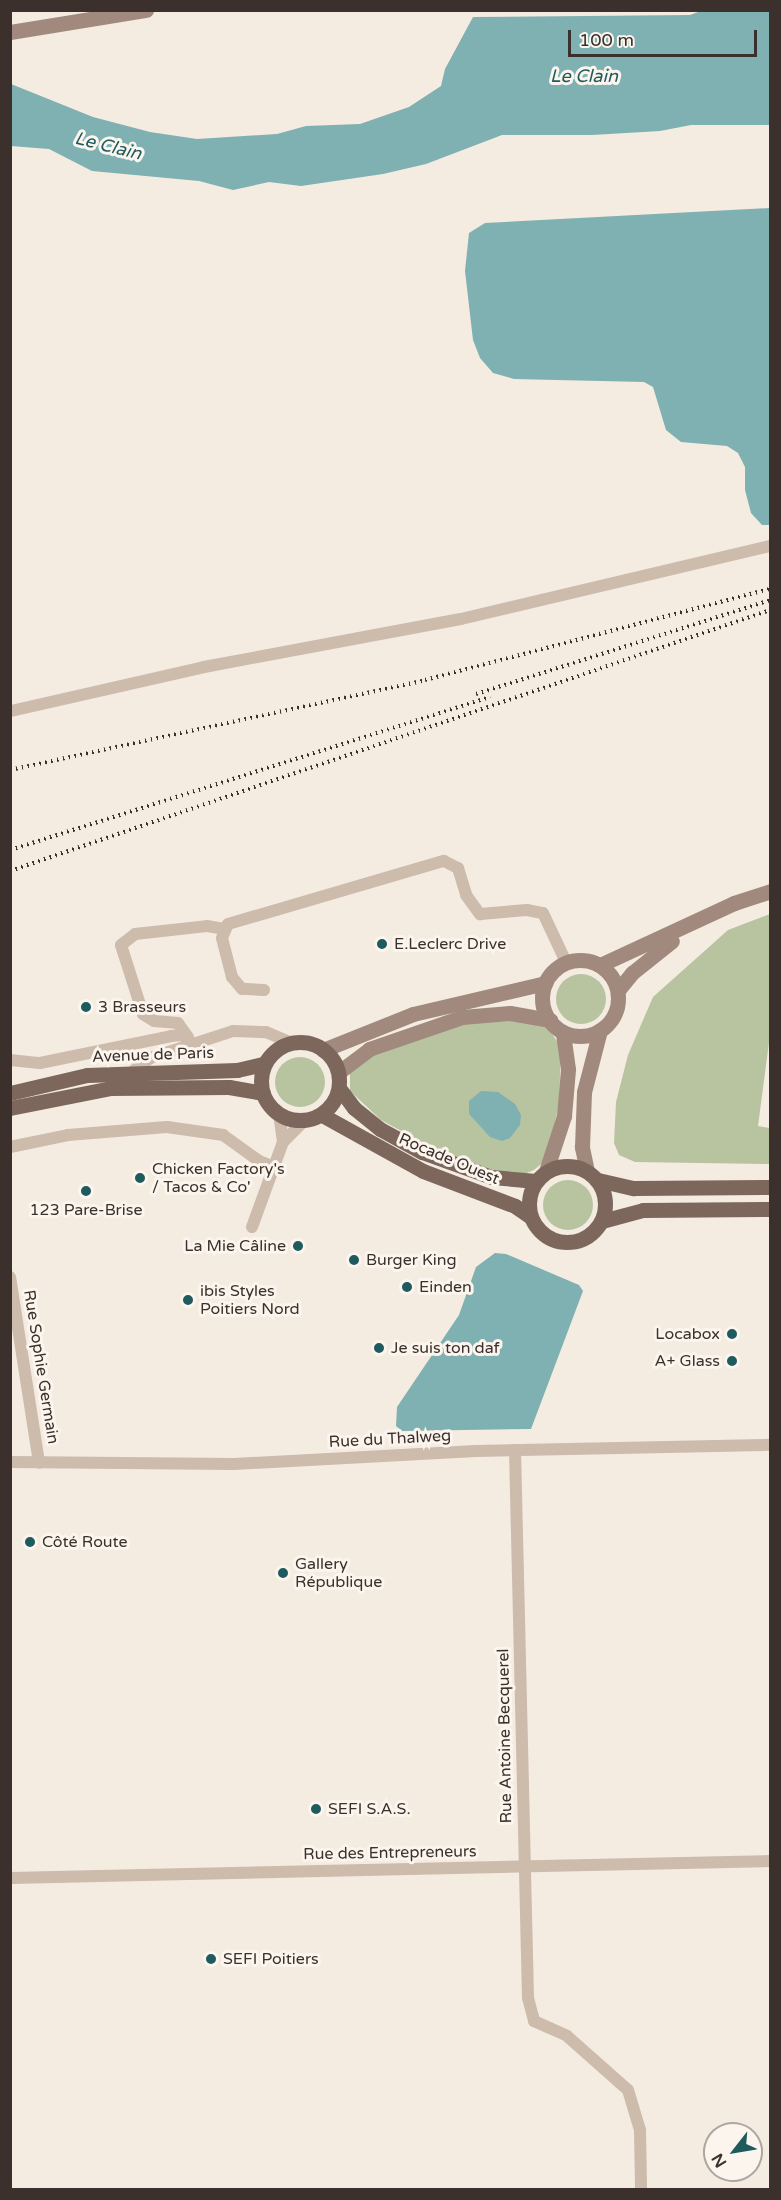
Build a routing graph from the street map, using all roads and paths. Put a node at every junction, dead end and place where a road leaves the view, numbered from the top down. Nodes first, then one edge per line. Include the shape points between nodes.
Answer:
1 (146, 10) edge
2 (10, 32) edge
3 (771, 546) edge
4 (11, 707) edge
5 (771, 891) edge
6 (711, 914) junction
7 (224, 929) junction
8 (566, 962) junction
9 (600, 964) junction
10 (545, 983) junction
11 (619, 989) junction
12 (264, 990) dead end
13 (550, 1020) junction
14 (600, 1030) junction
15 (564, 1033) junction
16 (190, 1041) junction
17 (290, 1042) junction
18 (323, 1050) junction
19 (10, 1060) edge
20 (262, 1064) junction
21 (133, 1071) junction
22 (339, 1080) junction
23 (10, 1093) edge
24 (262, 1093) junction
25 (10, 1108) edge
26 (279, 1115) junction
27 (322, 1115) junction
28 (303, 1121) junction
29 (283, 1142) junction
30 (10, 1147) edge
31 (275, 1167) junction
32 (541, 1176) junction
33 (593, 1176) junction
34 (771, 1187) edge
35 (771, 1209) edge
36 (531, 1217) junction
37 (602, 1221) junction
38 (252, 1227) dead end
39 (10, 1277) edge
40 (771, 1445) edge
41 (515, 1450) junction
42 (10, 1462) edge
43 (39, 1462) junction
44 (771, 1861) edge
45 (524, 1866) junction
46 (10, 1878) edge
47 (641, 2190) edge

1 - 2 main road
3 - 4 street via 461,620
5 - 6 main road
6 - 9 main road
6 - 11 main road via 652,956
7 - 8 street via 235,921 444,861 458,868 466,895 480,914 526,910 543,914
7 - 12 street via 222,938 237,984 251,991
7 - 16 street via 207,926 135,934 121,945 142,1014 154,1022 178,1023
8 - 9 main road
8 - 10 main road
9 - 11 main road
10 - 13 main road via 542,1002
10 - 18 main road via 413,1014
11 - 14 main road via 618,1005
13 - 15 main road
13 - 22 main road via 510,1013 462,1017 369,1049
14 - 15 main road via 582,1036
14 - 33 main road via 584,1092 582,1147
15 - 32 main road via 568,1069 564,1116
16 - 17 street via 249,1029
16 - 19 street via 171,1036 40,1063
16 - 21 street via 150,1058
17 - 18 main road via 308,1043
17 - 20 main road via 274,1050
18 - 22 main road
20 - 21 main road, Avenue de Paris via 237,1070
20 - 24 main road
21 - 23 main road, Avenue de Paris via 87,1075
22 - 27 main road via 333,1104
22 - 32 main road, Rocade Ouest via 354,1108 422,1152 492,1177
24 - 25 main road, Avenue de Paris via 229,1087 120,1088 66,1094
24 - 26 main road
26 - 28 main road
26 - 29 street
27 - 28 main road
27 - 36 main road, Rocade Ouest via 416,1168 515,1206
28 - 29 street
29 - 31 street
30 - 31 street via 88,1132 167,1127 223,1135 259,1161
31 - 38 street
32 - 33 main road via 567,1165
32 - 36 main road via 529,1204
33 - 34 main road via 634,1188
33 - 37 main road via 606,1200
35 - 37 main road via 643,1210
36 - 37 main road via 544,1235 565,1242 587,1237
39 - 43 street, Rue Sophie Germain
40 - 41 street, Rue du Thalweg
41 - 43 street, Rue du Thalweg via 234,1464
41 - 45 street, Rue Antoine Becquerel
42 - 43 street, Rue du Thalweg
44 - 45 street, Rue des Entrepreneurs
45 - 46 street, Rue des Entrepreneurs
45 - 47 street, Rue Antoine Becquerel via 528,1998 534,2021 567,2036 628,2090 640,2130

